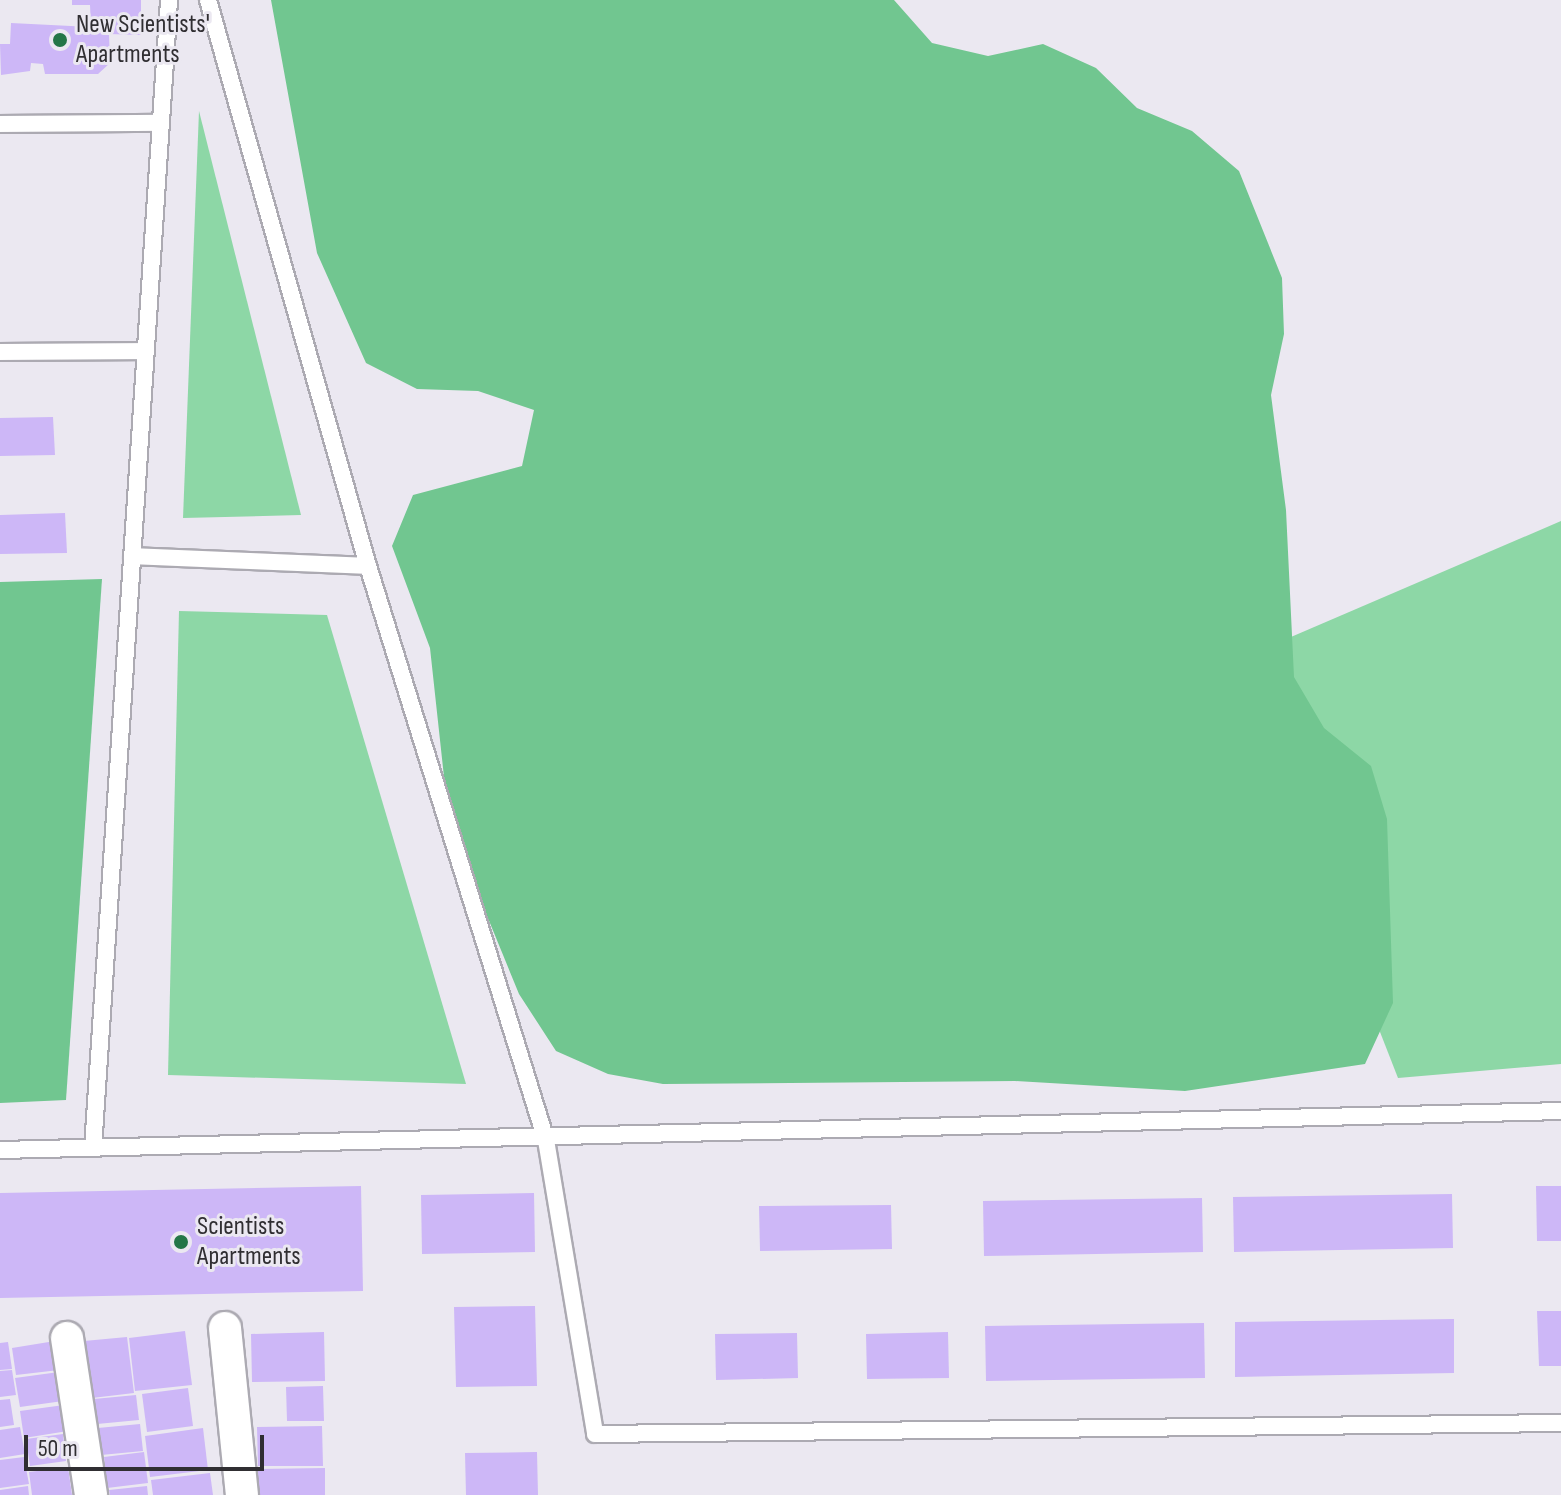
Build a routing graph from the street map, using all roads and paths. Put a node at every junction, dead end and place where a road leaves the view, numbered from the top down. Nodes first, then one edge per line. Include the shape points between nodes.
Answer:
1 (169, 0) edge
2 (208, 0) edge
3 (161, 123) junction
4 (0, 124) edge
5 (146, 351) junction
6 (0, 352) edge
7 (132, 556) junction
8 (368, 566) junction
9 (1561, 1111) edge
10 (546, 1140) junction
11 (93, 1148) junction
12 (0, 1150) edge
13 (225, 1328) dead end
14 (67, 1338) dead end
15 (1561, 1423) edge
16 (91, 1495) edge
17 (242, 1495) edge

1 - 3 lane
2 - 8 lane
3 - 4 lane
3 - 5 lane
5 - 6 lane
5 - 7 lane
7 - 8 lane
7 - 11 lane
8 - 10 lane
9 - 10 lane
10 - 11 lane
10 - 15 lane via 595,1434
11 - 12 lane
13 - 17 street
14 - 16 street

